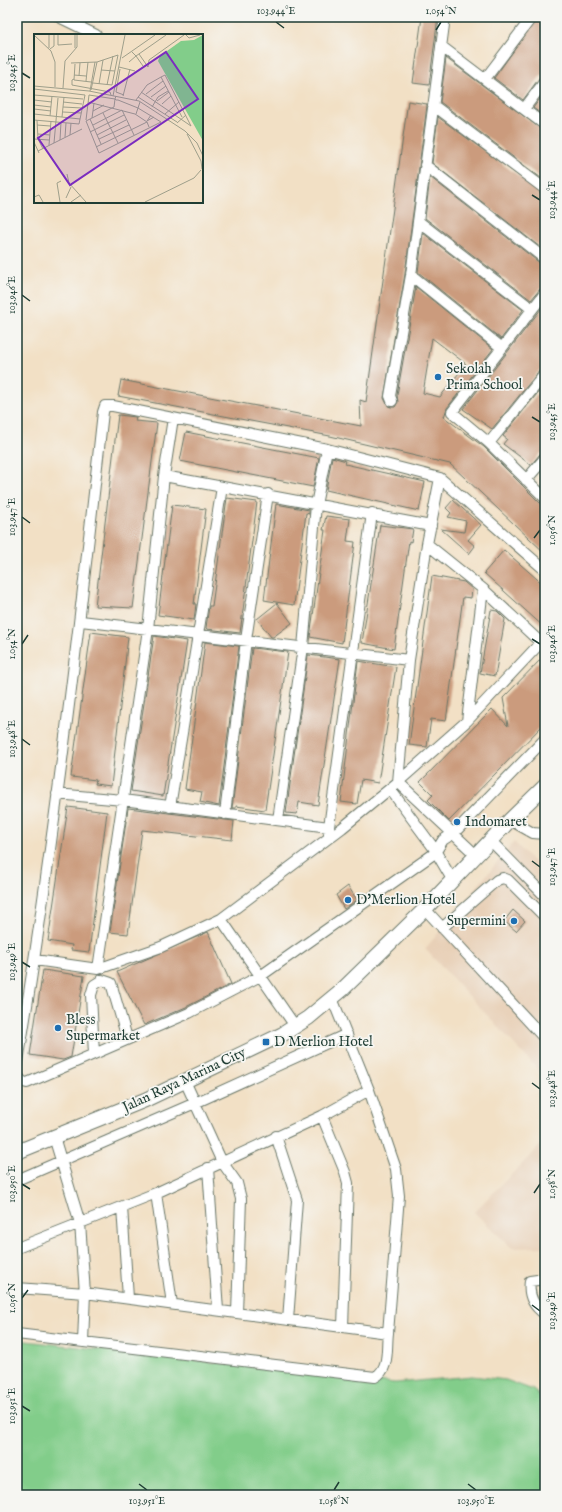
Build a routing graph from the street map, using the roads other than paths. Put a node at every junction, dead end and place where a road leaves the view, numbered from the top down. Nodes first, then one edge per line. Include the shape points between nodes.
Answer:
1 (59, 17) edge
2 (445, 17) edge
3 (532, 17) edge
4 (94, 34) edge
5 (441, 46) junction
6 (485, 79) junction
7 (545, 81) edge
8 (433, 105) junction
9 (524, 109) junction
10 (545, 126) edge
11 (425, 165) junction
12 (545, 189) edge
13 (418, 221) junction
14 (545, 259) edge
15 (411, 275) junction
16 (545, 293) edge
17 (532, 309) junction
18 (502, 348) junction
19 (545, 374) edge
20 (392, 402) dead end
21 (173, 418) junction
22 (489, 443) junction
23 (327, 449) junction
24 (545, 458) edge
25 (164, 476) junction
26 (440, 478) junction
27 (526, 480) junction
28 (222, 487) junction
29 (268, 494) junction
30 (545, 498) edge
31 (316, 505) junction
32 (372, 514) junction
33 (431, 526) junction
34 (427, 544) junction
35 (545, 570) edge
36 (483, 590) junction
37 (80, 621) junction
38 (148, 629) junction
39 (198, 634) junction
40 (246, 640) junction
41 (543, 640) edge
42 (303, 647) junction
43 (352, 653) junction
44 (409, 660) junction
45 (467, 721) junction
46 (545, 739) edge
47 (394, 785) junction
48 (545, 786) edge
49 (57, 794) junction
50 (123, 800) junction
51 (170, 807) junction
52 (226, 814) junction
53 (278, 820) junction
54 (510, 820) junction
55 (329, 832) junction
56 (454, 833) junction
57 (545, 834) edge
58 (490, 840) junction
59 (435, 853) junction
60 (477, 856) junction
61 (453, 881) junction
62 (545, 896) edge
63 (426, 909) junction
64 (545, 917) edge
65 (221, 919) junction
66 (442, 928) junction
67 (35, 960) junction
68 (98, 969) junction
69 (262, 975) junction
70 (332, 998) junction
71 (295, 1026) junction
72 (347, 1034) junction
73 (128, 1038) junction
74 (545, 1039) edge
75 (94, 1054) junction
76 (17, 1068) edge
77 (17, 1076) edge
78 (185, 1081) junction
79 (369, 1090) junction
80 (195, 1103) junction
81 (322, 1116) junction
82 (276, 1136) junction
83 (54, 1137) junction
84 (17, 1152) edge
85 (61, 1162) junction
86 (222, 1162) junction
87 (208, 1168) junction
88 (17, 1180) edge
89 (156, 1193) junction
90 (122, 1207) junction
91 (80, 1223) junction
92 (17, 1248) edge
93 (545, 1279) edge
94 (17, 1288) edge
95 (85, 1293) junction
96 (128, 1298) junction
97 (172, 1304) junction
98 (218, 1310) junction
99 (237, 1313) junction
100 (545, 1314) edge
101 (288, 1320) junction
102 (342, 1327) junction
103 (388, 1333) junction
104 (17, 1334) edge
105 (83, 1342) junction

1 - 4 street
2 - 5 street
3 - 6 street
5 - 6 street
5 - 8 street
6 - 9 street
7 - 9 street
8 - 11 street
8 - 12 street
9 - 10 street
11 - 13 street
11 - 14 street
13 - 15 street
13 - 17 street
15 - 18 street
15 - 20 street via 390,396
16 - 17 street
17 - 18 street
18 - 22 street via 452,412
19 - 22 street
21 - 23 street
21 - 25 street
21 - 37 street via 113,406 104,408
22 - 27 street
23 - 26 street
23 - 31 street
24 - 27 street
25 - 28 street
25 - 38 street
26 - 33 street
26 - 35 street
27 - 30 street
28 - 29 street
28 - 39 street
29 - 31 street
29 - 40 street
31 - 32 street
31 - 42 street
32 - 33 street
32 - 43 street
33 - 34 street
34 - 36 street
34 - 44 street
36 - 41 street
36 - 45 street
37 - 38 street
37 - 49 street
38 - 39 street
38 - 50 street
39 - 40 street
39 - 51 street
40 - 42 street
40 - 52 street
41 - 45 street
42 - 43 street
42 - 53 street
43 - 44 street
43 - 55 street
44 - 47 street
45 - 47 street
46 - 56 street
47 - 55 street
47 - 56 street
47 - 59 street
48 - 54 main road, Jalan Raya Marina City
49 - 50 street
49 - 67 street
50 - 51 street
50 - 68 street
51 - 52 street
52 - 53 street
53 - 55 street
54 - 57 street via 533,833
54 - 58 main road, Jalan Raya Marina City
55 - 65 street
56 - 59 street via 443,840
56 - 60 street
58 - 60 main road, Jalan Raya Marina City
58 - 62 street
59 - 61 street
59 - 69 street
60 - 61 main road, Jalan Raya Marina City
61 - 63 main road, Jalan Raya Marina City
63 - 66 street
63 - 70 main road, Jalan Raya Marina City
64 - 66 street via 503,878 497,880
65 - 68 street via 161,947
65 - 69 street
66 - 74 street
67 - 68 street
67 - 76 street
69 - 71 street
69 - 73 street via 189,1013
70 - 71 main road, Jalan Raya Marina City
70 - 72 street
71 - 78 main road, Jalan Raya Marina City
72 - 79 street
72 - 80 street
73 - 75 street
73 - 75 street via 112,983 102,980 94,985 91,995
75 - 77 street via 27,1083
78 - 80 street
78 - 83 main road, Jalan Raya Marina City
79 - 81 street
79 - 103 street via 396,1169 399,1196
80 - 85 street
80 - 86 street
81 - 82 street
81 - 102 street via 348,1183
82 - 86 street
82 - 101 street via 297,1200
83 - 84 main road, Jalan Raya Marina City
83 - 85 street
85 - 88 street
85 - 91 street
86 - 87 street
86 - 99 street via 237,1183 241,1199
87 - 89 street
87 - 98 street
89 - 90 street
89 - 97 street
90 - 91 street
90 - 96 street
91 - 92 street
91 - 95 street
93 - 100 street via 530,1281 529,1292 536,1307
94 - 95 street
95 - 96 street
95 - 105 street
96 - 97 street
97 - 98 street
98 - 99 street
99 - 101 street
101 - 102 street
102 - 103 street
103 - 105 street via 385,1369 375,1377
104 - 105 street

